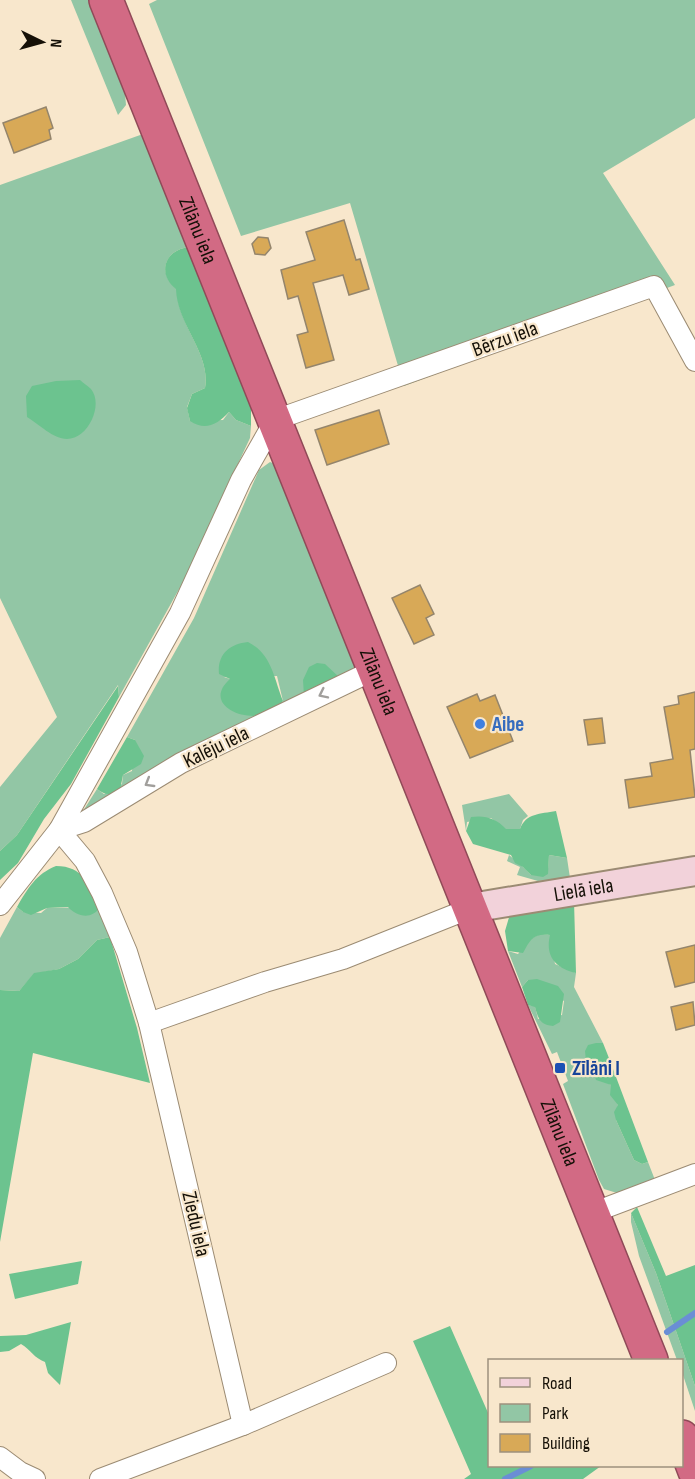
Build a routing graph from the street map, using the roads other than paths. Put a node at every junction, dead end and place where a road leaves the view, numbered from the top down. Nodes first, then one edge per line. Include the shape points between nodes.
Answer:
1 (107, 0) edge
2 (695, 361) edge
3 (275, 420) junction
4 (376, 669) junction
5 (59, 830) junction
6 (695, 871) edge
7 (0, 905) edge
8 (471, 908) junction
9 (149, 1023) junction
10 (695, 1174) edge
11 (592, 1213) junction
12 (651, 1359) edge
13 (386, 1363) dead end
14 (243, 1425) junction
15 (683, 1442) edge
16 (0, 1457) edge
17 (695, 1471) edge
18 (35, 1479) edge
19 (100, 1479) edge

1 - 3 highway, Zīlānu iela
2 - 3 street, Bērzu iela via 654,286
3 - 4 highway, Zīlānu iela
3 - 5 street via 241,480 180,614
4 -> 5 street, Kalēju iela via 181,763 84,822
4 - 8 highway, Zīlānu iela
5 - 7 street
5 - 9 street, Ziedu iela via 85,861 102,893 128,952
6 - 8 street, Lielā iela
8 - 9 street via 343,959
8 - 11 highway, Zīlānu iela
9 - 14 street, Ziedu iela
10 - 11 street
11 - 12 highway, Zīlānu iela
13 - 14 street
14 - 19 street
15 - 17 highway
16 - 18 street

